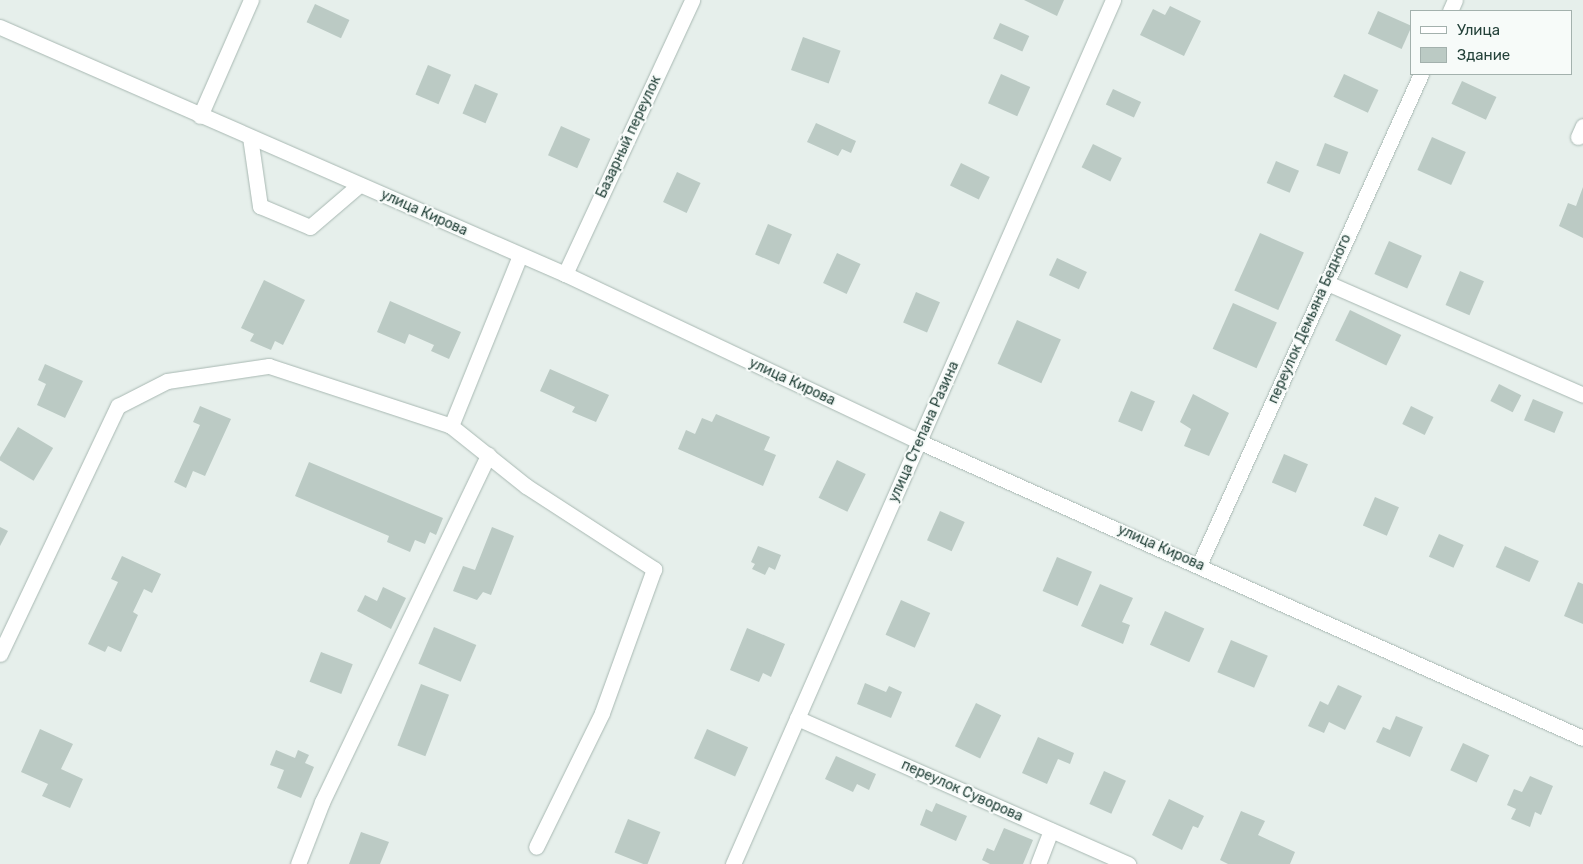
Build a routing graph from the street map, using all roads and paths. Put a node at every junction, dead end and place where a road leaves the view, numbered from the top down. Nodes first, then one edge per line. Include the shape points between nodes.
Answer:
1 (251, 0) edge
2 (692, 0) edge
3 (1113, 0) edge
4 (0, 27) edge
5 (1421, 75) edge
6 (200, 116) junction
7 (250, 137) junction
8 (359, 185) junction
9 (520, 255) junction
10 (565, 274) junction
11 (1326, 283) junction
12 (1583, 395) edge
13 (451, 426) junction
14 (920, 442) junction
15 (488, 455) junction
16 (1199, 565) junction
17 (0, 654) edge
18 (797, 718) junction
19 (1583, 738) edge
20 (1051, 830) junction
21 (536, 847) dead end
22 (298, 864) edge
23 (733, 864) edge
24 (1038, 864) edge
25 (1128, 864) edge

1 - 6 street
2 - 10 street, Базарный переулок
3 - 14 street, улица Степана Разина
4 - 6 street, улица Кирова
5 - 11 street, переулок Демьяна Бедного
6 - 7 street, улица Кирова
7 - 8 street, улица Кирова
7 - 8 street via 260,206 310,227
8 - 9 street, улица Кирова
9 - 10 street, улица Кирова
9 - 13 street
10 - 14 street, улица Кирова
11 - 12 street
11 - 16 street, переулок Демьяна Бедного
13 - 15 street
13 - 17 street via 269,366 167,381 118,406
14 - 16 street, улица Кирова
14 - 18 street, улица Степана Разина
15 - 21 street via 526,486 654,569 602,713
15 - 22 street via 322,802
16 - 19 street, улица Кирова
18 - 20 street, переулок Суворова
18 - 23 street, улица Степана Разина
20 - 24 street
20 - 25 street, переулок Суворова

